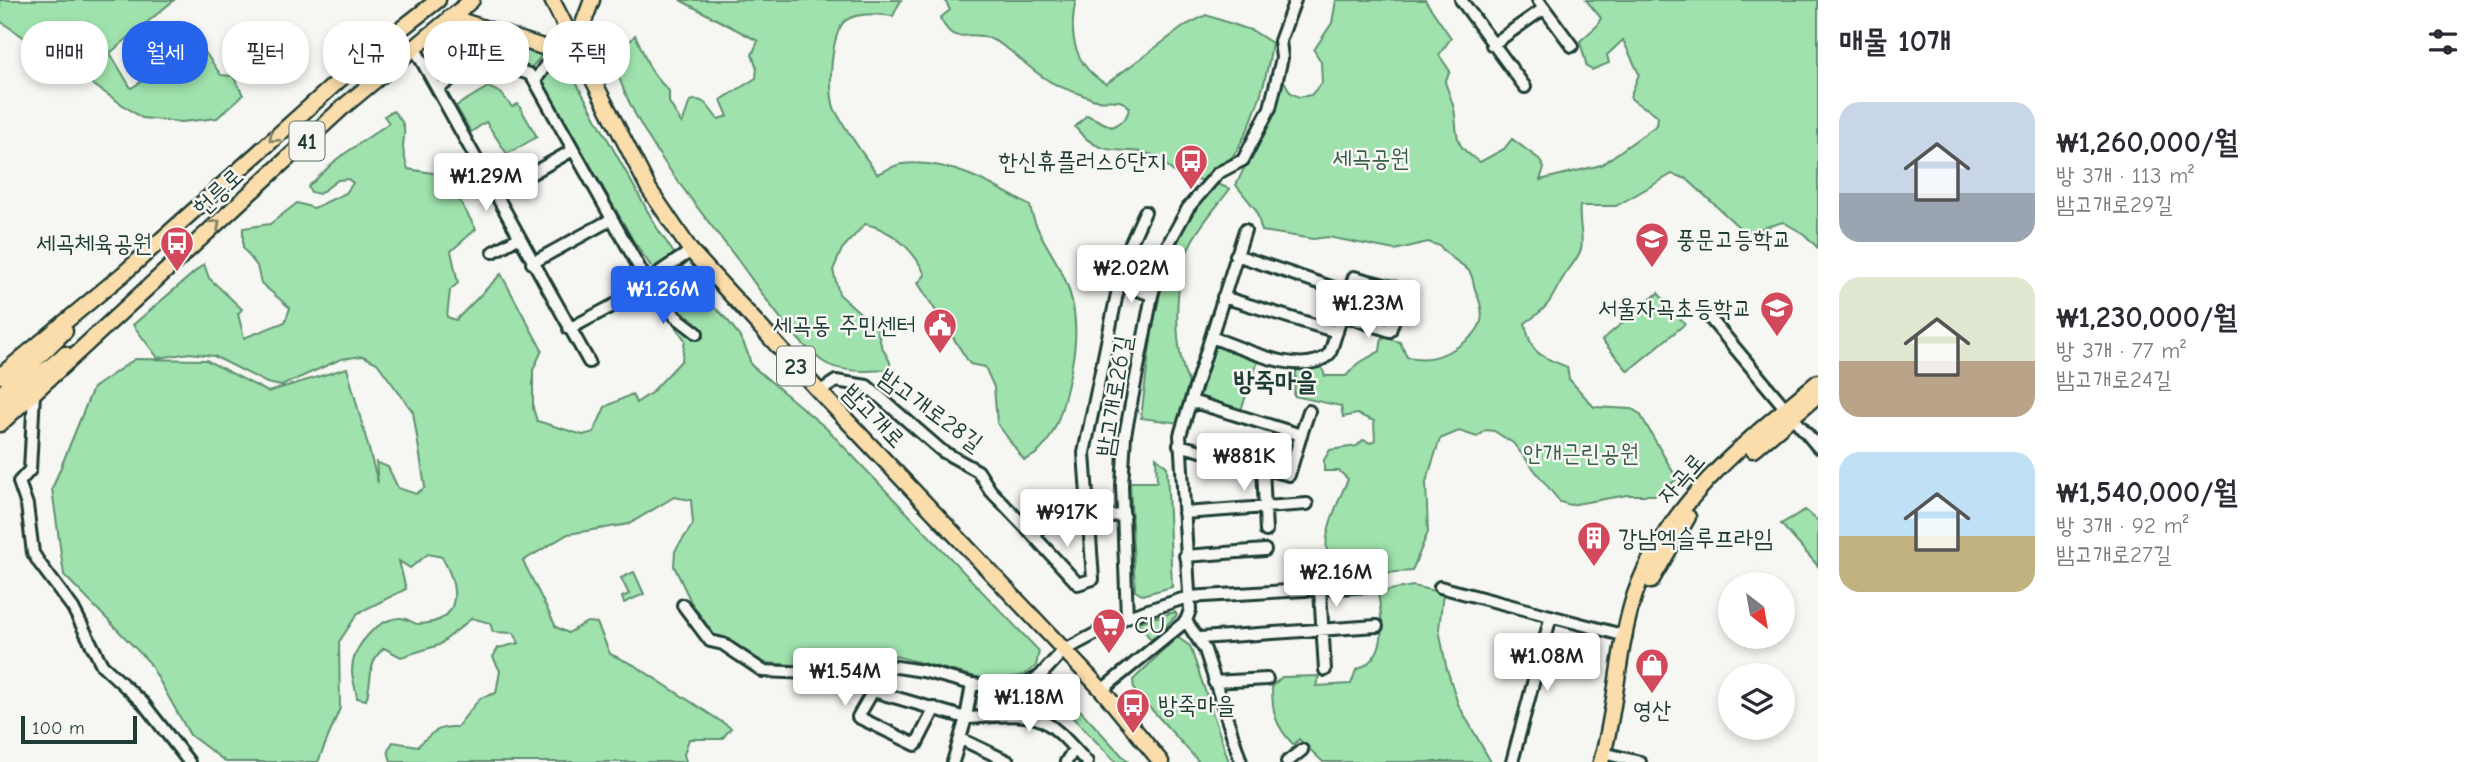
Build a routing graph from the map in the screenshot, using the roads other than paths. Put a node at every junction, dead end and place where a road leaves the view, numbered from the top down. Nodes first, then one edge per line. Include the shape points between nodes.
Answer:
1 (438, 0) edge
2 (472, 0) edge
3 (552, 0) edge
4 (593, 0) edge
5 (1295, 0) edge
6 (1463, 1) edge
7 (1540, 4) edge
8 (450, 17) junction
9 (562, 21) edge
10 (585, 21) edge
11 (1492, 45) junction
12 (1572, 46) dead end
13 (414, 47) junction
14 (543, 47) edge
15 (543, 68) edge
16 (535, 81) junction
17 (594, 84) edge
18 (1525, 87) dead end
19 (438, 89) junction
20 (573, 150) junction
21 (494, 195) junction
22 (1145, 212) dead end
23 (612, 219) junction
24 (1245, 230) dead end
25 (518, 238) junction
26 (691, 251) junction
27 (493, 252) dead end
28 (1237, 255) junction
29 (532, 263) junction
30 (123, 274) junction
31 (1119, 284) junction
32 (649, 285) junction
33 (148, 287) junction
34 (1349, 293) junction
35 (1152, 295) junction
36 (1223, 297) junction
37 (1342, 315) junction
38 (1709, 317) dead end
39 (569, 329) junction
40 (1337, 332) junction
41 (697, 333) dead end
42 (1211, 337) junction
43 (589, 362) dead end
44 (0, 376) edge
45 (1818, 382) edge
46 (819, 392) junction
47 (34, 393) junction
48 (0, 395) edge
49 (1818, 395) edge
50 (1191, 401) junction
51 (0, 408) edge
52 (1309, 411) dead end
53 (1789, 413) junction
54 (0, 424) edge
55 (1301, 435) junction
56 (1179, 445) junction
57 (1818, 447) edge
58 (1263, 468) junction
59 (1307, 504) dead end
60 (1265, 508) junction
61 (1184, 513) junction
62 (1124, 514) junction
63 (1089, 515) junction
64 (1266, 531) dead end
65 (1033, 535) junction
66 (1265, 550) dead end
67 (1185, 556) junction
68 (1371, 586) dead end
69 (1440, 587) dead end
70 (1320, 590) junction
71 (1188, 597) junction
72 (683, 605) dead end
73 (1127, 617) junction
74 (1551, 617) junction
75 (1186, 621) junction
76 (1377, 626) dead end
77 (1321, 630) junction
78 (1626, 636) junction
79 (1199, 638) junction
80 (1063, 651) junction
81 (1325, 670) dead end
82 (1267, 679) dead end
83 (1214, 682) junction
84 (972, 684) junction
85 (1102, 690) junction
86 (935, 708) junction
87 (966, 718) junction
88 (961, 738) junction
89 (1074, 749) junction
90 (1302, 750) dead end
91 (1602, 757) edge
92 (189, 762) edge
93 (953, 762) edge
94 (1009, 762) edge
95 (1066, 762) edge
96 (1087, 762) edge
97 (1161, 762) edge
98 (1241, 762) edge
99 (1287, 762) edge
100 (1512, 762) edge
101 (1640, 762) edge

1 -> 30 main road, 헌릉로 / 41 via 363,58
2 - 8 main road, 헌릉로 / 41
3 - 9 main road, 밤고개로 / 23
4 - 10 main road
5 - 35 street, 밤고개로26길 via 1280,41 1276,89 1262,126 1243,160 1218,173 1188,208 1165,250
6 - 11 street
7 - 11 street
7 - 12 street
8 - 13 main road, 헌릉로 / 41
8 - 14 main road
11 - 18 street
13 - 19 street
33 -> 13 main road, 헌릉로 / 41
15 - 16 street
16 - 19 street via 529,74 483,59
16 - 20 street
17 - 26 main road, 밤고개로 / 23 via 649,188
19 - 21 street
20 - 21 street
20 - 23 street
21 - 25 street
22 - 31 street, 밤고개로26길
23 - 29 street
23 - 32 street
24 - 28 street
25 - 27 street
25 - 29 street
26 - 32 street
26 - 46 main road, 밤고개로 / 23
28 - 34 street
28 - 36 street
29 - 39 street
30 - 44 main road, 헌릉로 / 41
30 - 48 main road
31 - 35 street
31 - 63 street, 밤고개로26길 via 1084,453
32 - 39 street
32 - 41 street via 655,284 675,316
33 - 47 main road, 헌릉로 / 41
33 - 51 main road
34 - 37 street
34 - 37 street via 1354,277 1404,290 1390,331
35 - 62 street, 밤고개로26길 via 1125,435
36 - 40 street
36 - 42 street
37 - 40 street
38 - 53 street
39 - 43 street
40 - 42 street via 1326,357 1294,366
42 - 50 street
45 - 53 main road, 자곡로
46 - 65 street, 밤고개로28길 via 836,381 867,386 942,451 978,471
46 - 80 main road, 밤고개로 / 23
47 - 54 main road, 헌릉로 / 41
47 - 92 street via 30,470 19,482 33,553 73,608 103,664 143,703
49 - 53 main road, 자곡로
50 - 55 street
50 - 56 street
52 - 55 street
53 - 57 street
53 - 78 main road, 자곡로 via 1720,467 1669,527 1635,595
55 - 58 street via 1289,475
56 - 58 street
56 - 61 street
58 - 60 street
59 - 60 street
60 - 61 street
60 - 64 street
61 - 67 street
62 - 63 street
62 - 73 street, 밤고개로26길
63 - 65 street via 1047,520
63 - 65 street, 밤고개로26길 via 1093,579 1078,584
66 - 67 street
67 - 71 street
68 - 70 street
69 - 74 street
70 - 71 street
70 - 77 street
71 - 73 street
71 - 75 street
72 - 84 street via 710,641 723,644 763,671 809,673 858,661
73 - 80 street
74 - 78 street
74 - 100 street
75 - 79 street
75 - 85 street
76 - 77 street
77 - 79 street
77 - 81 street
78 - 91 main road, 자곡로
79 - 83 street
80 - 84 street via 1040,676 1016,690
80 - 85 main road, 밤고개로 / 23
82 - 83 street
83 - 98 street
84 - 87 street
85 - 97 main road, 밤고개로 / 23
86 - 86 street via 873,691 858,717 916,745
86 - 87 street
87 - 88 street
87 - 89 street via 1040,720
88 - 93 street
88 - 94 street
89 - 95 street
89 - 96 street
90 - 99 street
91 - 101 street

